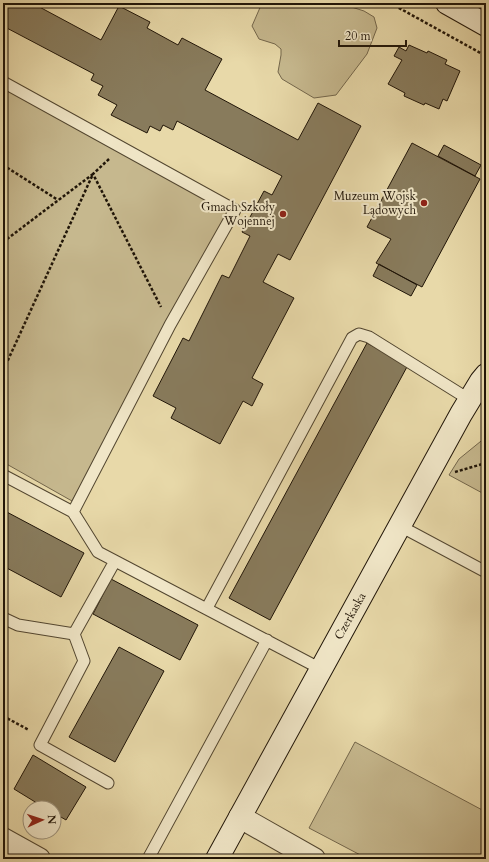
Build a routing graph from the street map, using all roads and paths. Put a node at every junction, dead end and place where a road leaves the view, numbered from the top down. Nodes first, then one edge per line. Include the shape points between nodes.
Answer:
1 (390, 3) edge
2 (447, 3) edge
3 (486, 24) edge
4 (486, 56) edge
5 (3, 82) edge
6 (121, 147) junction
7 (3, 165) edge
8 (93, 174) junction
9 (58, 200) junction
10 (3, 242) edge
11 (170, 325) junction
12 (3, 371) edge
13 (486, 375) edge
14 (470, 400) junction
15 (486, 463) edge
16 (450, 473) dead end
17 (3, 475) edge
18 (73, 512) junction
19 (400, 526) junction
20 (115, 561) junction
21 (486, 572) edge
22 (207, 608) junction
23 (3, 618) edge
24 (74, 634) junction
25 (267, 640) junction
26 (321, 669) junction
27 (3, 716) edge
28 (44, 738) junction
29 (108, 783) dead end
30 (240, 817) junction
31 (3, 840) edge
32 (39, 859) edge
33 (148, 859) edge
34 (217, 859) edge
35 (314, 859) edge

1 - 4 path
2 - 3 street
5 - 6 lane
6 - 8 path
6 - 11 lane via 235,210
7 - 9 path
8 - 9 path
8 - 11 path
8 - 12 path
9 - 10 path
11 - 18 lane
13 - 14 street, Czerkaska
14 - 19 street, Czerkaska
14 - 22 lane via 369,337 359,334 352,338
15 - 16 path
17 - 18 lane
18 - 20 lane via 98,552
19 - 21 lane
19 - 26 street, Czerkaska
20 - 22 lane
20 - 24 lane
22 - 25 lane
23 - 24 lane via 18,625
24 - 28 lane via 84,661
25 - 26 lane
25 - 33 lane
26 - 30 street, Czerkaska
27 - 28 path
28 - 29 lane via 40,745
30 - 34 street, Czerkaska
30 - 35 street
31 - 32 street

